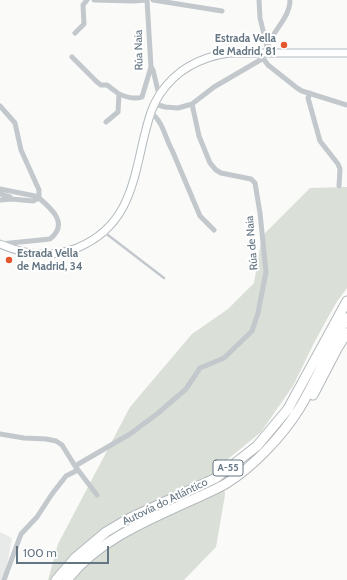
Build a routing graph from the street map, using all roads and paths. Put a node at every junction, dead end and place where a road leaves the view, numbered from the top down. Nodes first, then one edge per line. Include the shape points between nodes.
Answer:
1 (87, 0) edge
2 (94, 0) edge
3 (149, 0) edge
4 (259, 0) edge
5 (290, 0) edge
6 (222, 12) dead end
7 (75, 33) dead end
8 (264, 53) junction
9 (347, 53) edge
10 (72, 57) dead end
11 (151, 67) junction
12 (310, 93) junction
13 (118, 94) junction
14 (159, 95) junction
15 (154, 104) junction
16 (192, 104) junction
17 (347, 104) edge
18 (0, 106) edge
19 (151, 112) junction
20 (106, 122) dead end
21 (339, 186) dead end
22 (0, 189) edge
23 (0, 194) edge
24 (12, 198) junction
25 (39, 198) junction
26 (0, 200) edge
27 (214, 230) dead end
28 (103, 232) junction
29 (0, 244) edge
30 (164, 278) dead end
31 (347, 301) edge
32 (347, 318) edge
33 (346, 336) edge
34 (0, 434) edge
35 (252, 464) junction
36 (77, 468) junction
37 (97, 495) dead end
38 (4, 580) edge
39 (56, 580) edge
40 (68, 580) edge

1 - 7 street via 83,5 84,24
2 - 3 street
3 - 6 street
3 - 11 street, Rúa Naia
4 - 8 street
5 - 8 street via 285,18
8 - 9 main road
8 - 12 street via 297,88
8 - 14 main road via 229,53 202,59 168,83
8 - 16 street
10 - 13 street, Rúa Naia via 97,82 107,85
11 - 13 street, Rúa Naia via 142,97 128,98
11 - 14 street
12 - 17 street
12 - 21 street via 308,98 320,141 340,169
13 - 20 street via 118,112
14 - 15 main road
15 - 16 street via 178,108
15 - 19 main road
16 - 36 street, Rúa de Naia via 199,136 210,163 221,173 251,179 255,183 266,272 252,332 224,358 200,368 186,388 157,414
18 - 25 street via 15,123 21,150 39,190
19 - 27 street via 160,122 200,216
19 - 28 main road via 128,199 115,220
22 - 25 street
23 - 24 street
24 - 25 street via 33,201
24 - 26 street
25 - 29 street via 53,209 57,216 56,234 50,239
28 - 29 main road via 84,245 60,253 34,254
28 - 30 lane
31 - 39 highway, Autovía do Atlántico / A-55 via 288,409 257,446 216,478 106,532 75,558
32 - 35 highway, Autovía do Atlántico / A-55 via 299,409 282,433
33 - 35 highway, A-55 via 292,430
34 - 36 street via 56,441 62,445
35 - 40 highway, Autovía do Atlántico / A-55 via 227,483 111,541 96,551
36 - 37 street
36 - 38 street via 66,476 37,517 21,534

